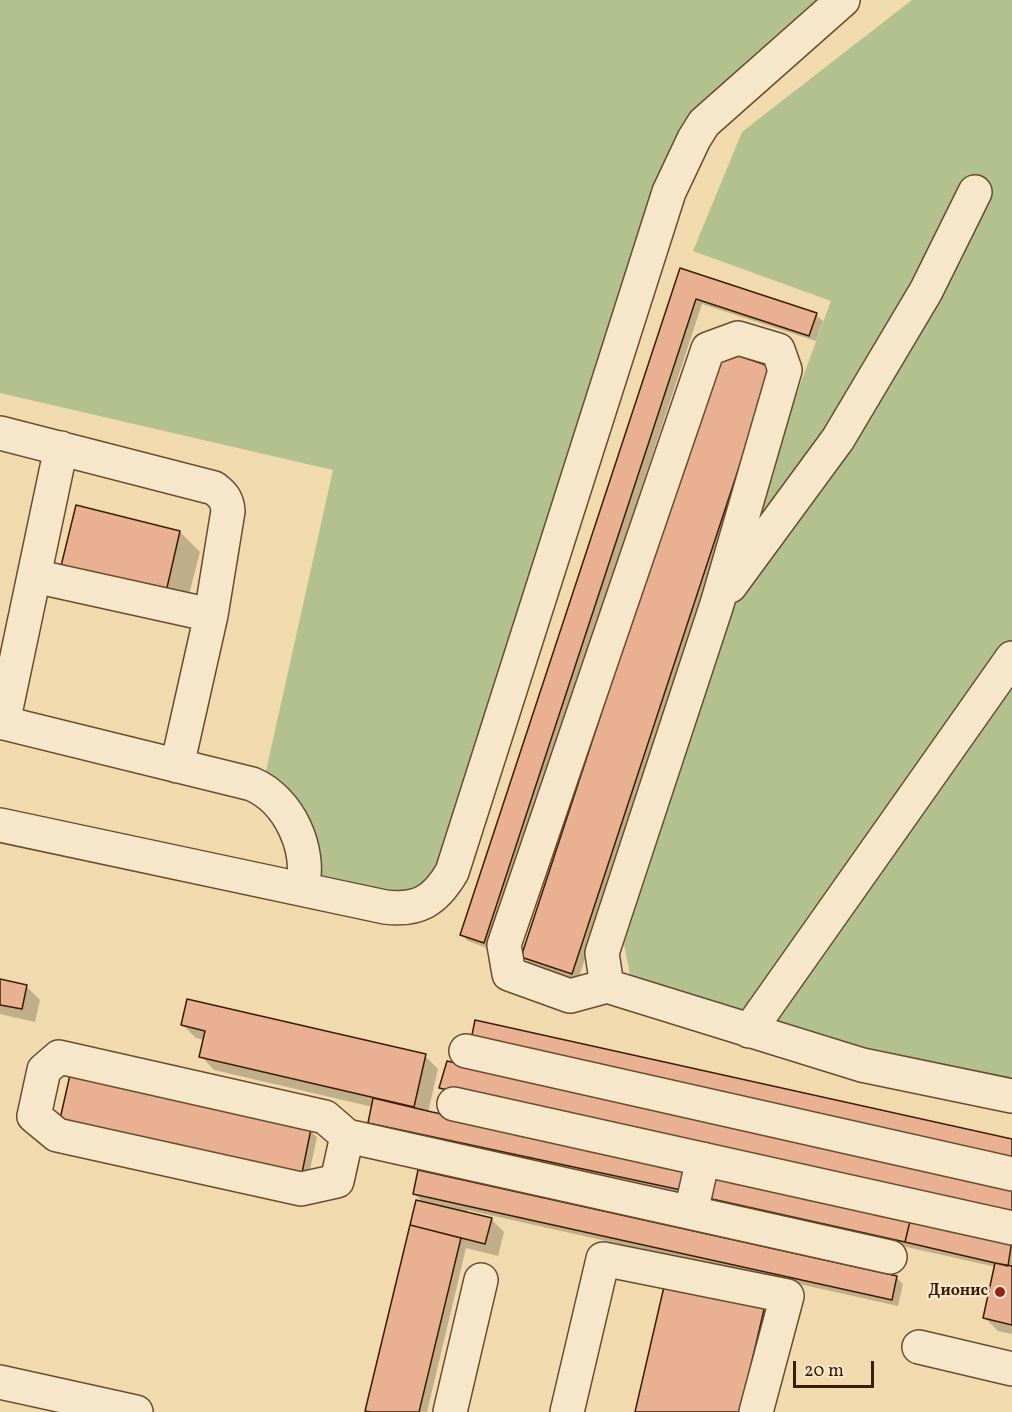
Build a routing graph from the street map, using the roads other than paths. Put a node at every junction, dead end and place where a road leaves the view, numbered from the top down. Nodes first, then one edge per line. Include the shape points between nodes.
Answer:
1 (843, 0) edge
2 (975, 192) dead end
3 (0, 433) edge
4 (61, 448) junction
5 (34, 576) junction
6 (717, 604) junction
7 (211, 615) junction
8 (12, 624) edge
9 (1012, 658) edge
10 (2, 723) edge
11 (177, 766) junction
12 (0, 825) edge
13 (302, 889) junction
14 (607, 986) junction
15 (749, 1030) junction
16 (466, 1051) dead end
17 (1012, 1096) edge
18 (454, 1104) dead end
19 (346, 1136) junction
20 (703, 1159) junction
21 (1012, 1174) edge
22 (691, 1212) junction
23 (1012, 1228) edge
24 (890, 1257) dead end
25 (481, 1280) dead end
26 (919, 1347) dead end
27 (1012, 1369) edge
28 (0, 1382) edge
29 (136, 1412) edge
30 (450, 1412) edge
31 (567, 1412) edge
32 (756, 1412) edge

1 - 13 lane via 704,123 679,168 452,872 444,886 416,907 399,909
2 - 6 lane via 926,291 838,439
3 - 4 lane
4 - 5 lane
4 - 7 lane via 214,488 223,494 228,511
5 - 7 lane
5 - 8 lane
6 - 14 lane via 602,953
6 - 14 lane via 785,370 778,350 738,338 708,349 504,945 509,974 570,996
7 - 11 lane
8 - 10 lane
9 - 15 lane
10 - 11 lane
11 - 13 lane via 252,784 278,801 301,846 306,867
12 - 13 lane
14 - 15 lane
15 - 17 lane via 862,1065
16 - 21 lane
18 - 20 lane
19 - 19 lane via 325,1117 59,1058 44,1070 34,1116 57,1135 301,1189 337,1181
19 - 22 lane
20 - 22 lane
20 - 23 lane
22 - 24 lane
25 - 30 lane
26 - 27 lane
28 - 29 lane
31 - 32 lane via 603,1258 787,1296

